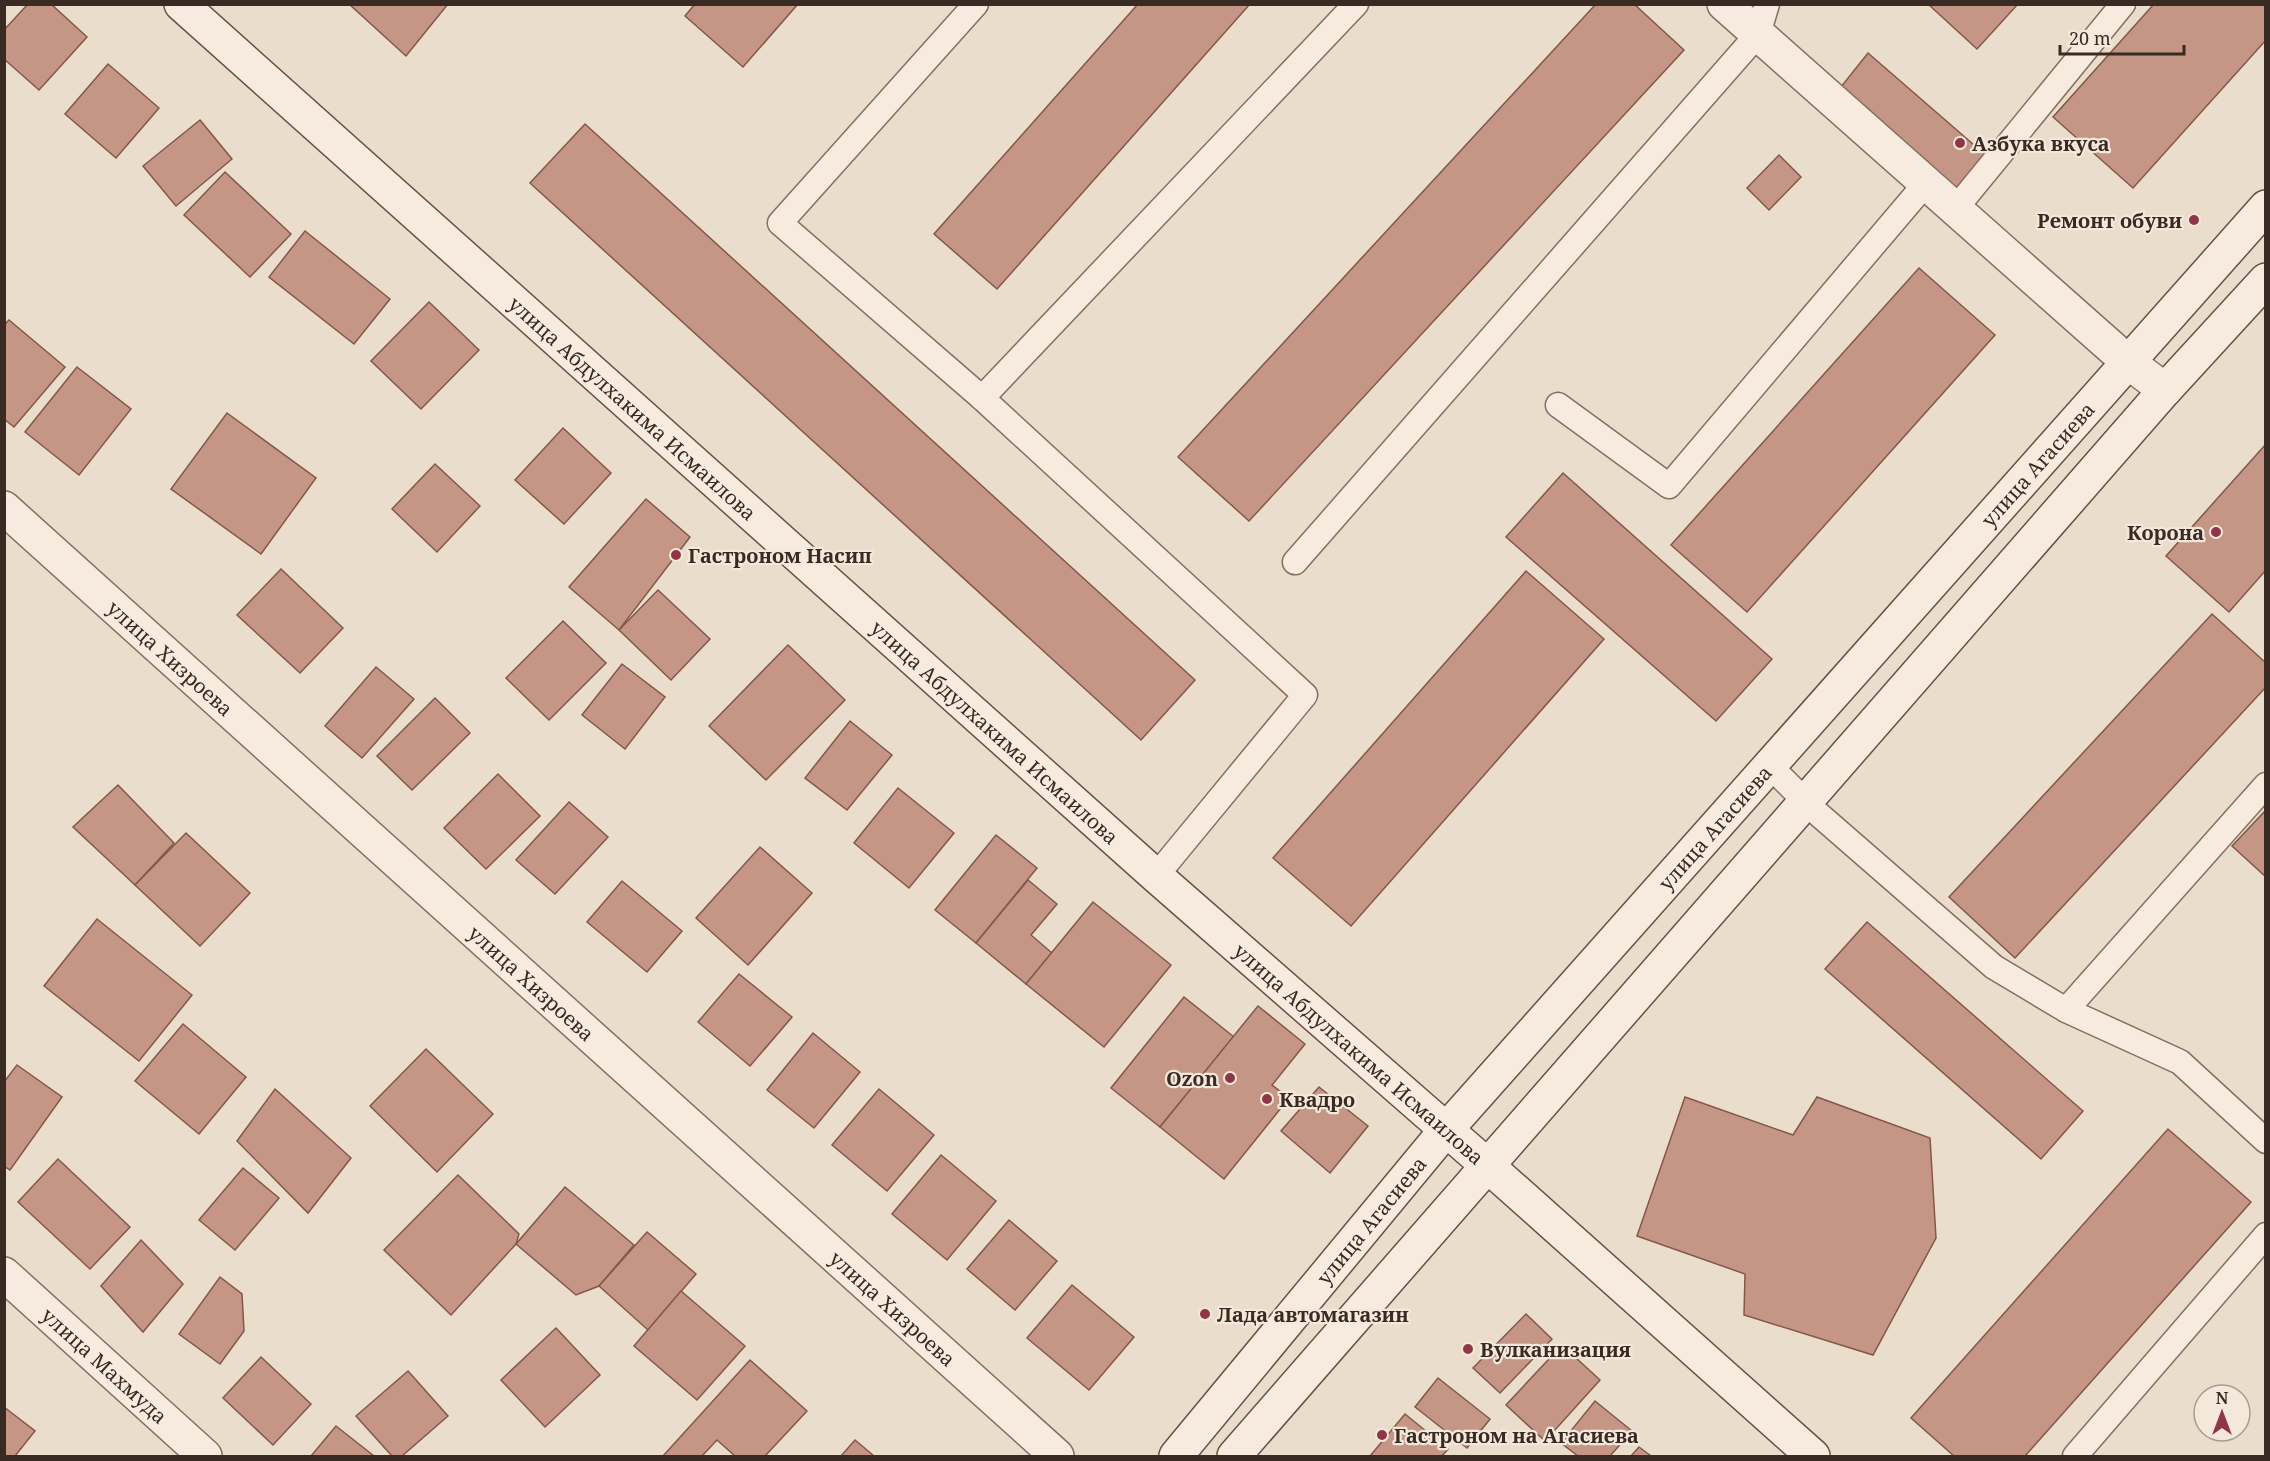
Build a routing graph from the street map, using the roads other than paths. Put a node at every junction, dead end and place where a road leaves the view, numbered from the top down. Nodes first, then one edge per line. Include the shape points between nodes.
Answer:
1 (181, 4) edge
2 (976, 4) edge
3 (1356, 4) edge
4 (1724, 4) edge
5 (2116, 7) edge
6 (1762, 19) edge
7 (1926, 183) junction
8 (2265, 207) edge
9 (1956, 208) junction
10 (2265, 280) edge
11 (2128, 362) junction
12 (2165, 390) junction
13 (982, 398) junction
14 (1557, 405) dead end
15 (4, 508) edge
16 (1295, 562) dead end
17 (1768, 765) junction
18 (2265, 785) edge
19 (1807, 802) junction
20 (1156, 876) junction
21 (2066, 1010) junction
22 (1445, 1131) junction
23 (2265, 1141) edge
24 (1489, 1167) junction
25 (2265, 1235) edge
26 (4, 1274) edge
27 (205, 1456) edge
28 (1057, 1456) edge
29 (1176, 1456) edge
30 (1234, 1456) edge
31 (1813, 1456) edge
32 (2075, 1456) edge

1 - 20 main road, улица Абдулхакима Исмаилова
2 - 13 lane via 780,223
3 - 13 lane
4 - 6 main road
5 - 9 lane
6 - 7 main road
6 - 16 lane
7 - 9 main road
7 - 14 lane via 1669,486
8 - 11 main road, улица Агасиева
9 - 11 main road
10 - 12 main road
11 - 12 main road
11 - 17 main road, улица Агасиева
12 - 19 main road
13 - 20 lane via 1305,695
15 - 28 main road, улица Хизроева
17 - 19 lane
17 - 22 main road, улица Агасиева
18 - 21 lane
19 - 21 lane via 1994,968
19 - 24 main road
20 - 22 main road, улица Абдулхакима Исмаилова
21 - 23 lane via 2180,1062
22 - 24 main road, улица Абдулхакима Исмаилова
22 - 29 main road, улица Агасиева
24 - 30 main road
24 - 31 main road, улица Абдулхакима Исмаилова
25 - 32 lane
26 - 27 main road, улица Махмуда

